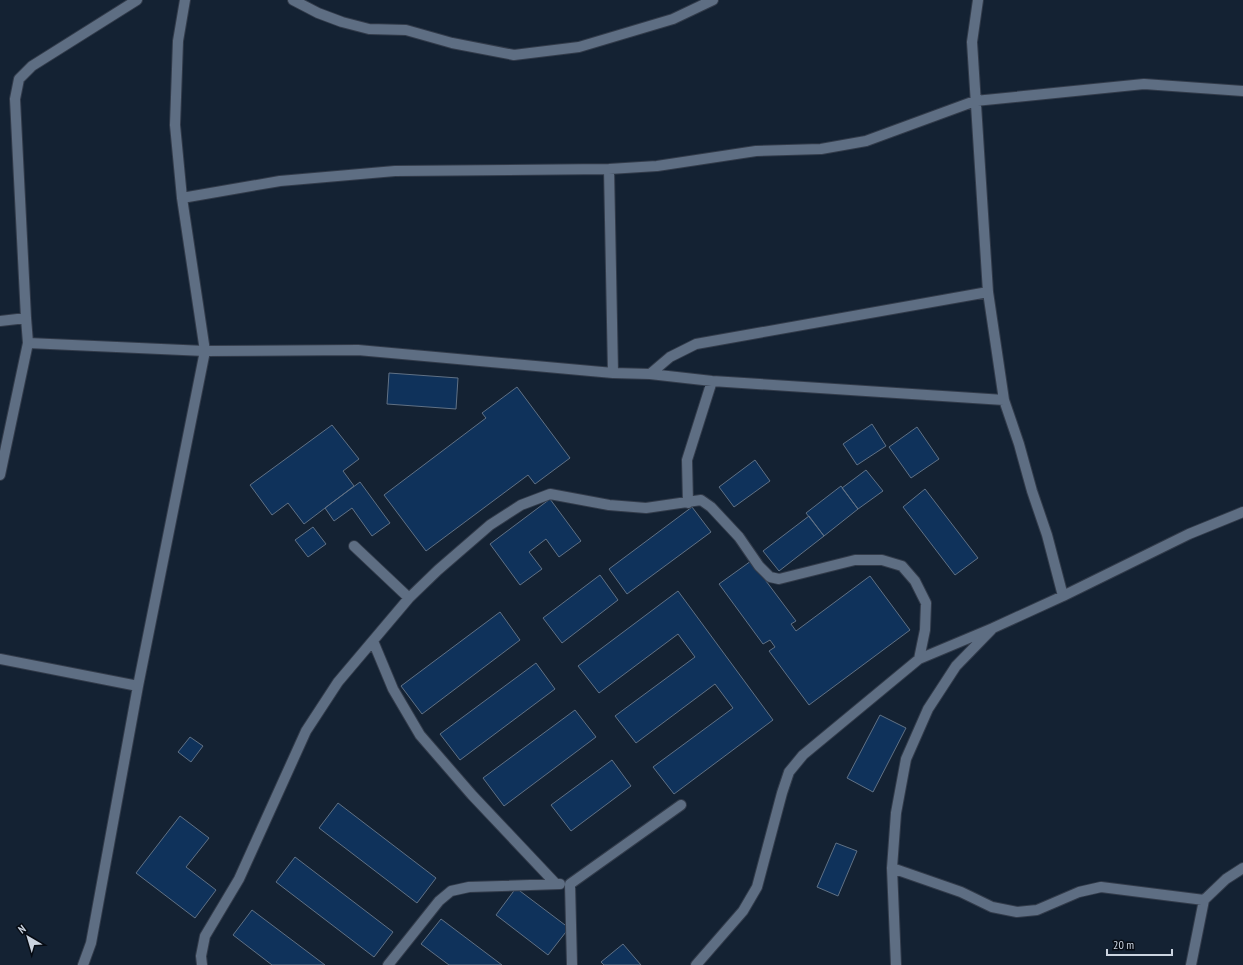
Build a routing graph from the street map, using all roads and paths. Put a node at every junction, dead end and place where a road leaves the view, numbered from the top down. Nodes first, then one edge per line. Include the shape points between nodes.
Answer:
1 (137, 0) edge
2 (185, 0) edge
3 (293, 0) edge
4 (713, 0) edge
5 (978, 0) edge
6 (1243, 91) edge
7 (975, 101) junction
8 (609, 169) junction
9 (182, 198) junction
10 (988, 292) junction
11 (26, 318) junction
12 (0, 321) edge
13 (28, 343) junction
14 (205, 351) junction
15 (614, 373) junction
16 (650, 374) junction
17 (712, 381) junction
18 (1004, 400) junction
19 (0, 475) edge
20 (688, 503) junction
21 (1243, 512) edge
22 (354, 546) dead end
23 (1063, 596) junction
24 (409, 598) junction
25 (993, 628) junction
26 (373, 641) junction
27 (0, 659) edge
28 (919, 659) junction
29 (138, 686) junction
30 (681, 805) dead end
31 (892, 868) junction
32 (1243, 868) edge
33 (556, 884) junction
34 (570, 884) junction
35 (1204, 900) junction
36 (83, 965) edge
37 (202, 965) edge
38 (388, 965) edge
39 (572, 965) edge
40 (696, 965) edge
41 (896, 965) edge
42 (1191, 965) edge

1 - 11 street via 32,66 19,79 16,100
2 - 9 street via 178,41 175,125
3 - 4 street via 318,13 369,29 406,30 452,43 514,55 580,47 673,20
5 - 7 street via 972,42
6 - 7 street via 1144,84
7 - 8 street via 866,142 821,149 756,151 657,166
7 - 10 street
8 - 9 street via 395,171 280,181
8 - 15 street
9 - 14 street
10 - 16 street via 696,344 670,357
10 - 18 street
11 - 12 street
11 - 13 street
13 - 14 street
13 - 19 street
14 - 15 street via 358,350
14 - 29 street
15 - 16 street
16 - 17 street
17 - 18 street
17 - 20 street via 687,460
18 - 23 street via 1047,535
20 - 24 street via 646,508 550,494 521,505 490,525
20 - 28 street via 701,500 711,507 739,537 770,577 779,579 855,560 882,560 902,566 915,581 926,603 925,630
21 - 23 street via 1189,534
22 - 24 street
23 - 25 street
24 - 26 street
25 - 28 street
25 - 31 street via 956,666 928,708 906,759 896,813
26 - 33 street via 393,689 420,735 472,795
26 - 37 street via 338,682 306,731 239,879 205,936
27 - 29 street
28 - 40 street via 803,755 789,772 757,887 743,911
29 - 36 street via 90,943
30 - 34 street
31 - 35 street via 961,892 992,907 1017,912 1037,910 1079,892 1101,887
31 - 41 street
32 - 35 street via 1226,879
33 - 34 street
33 - 38 street via 469,887 451,892 439,901
34 - 39 street
35 - 42 street

